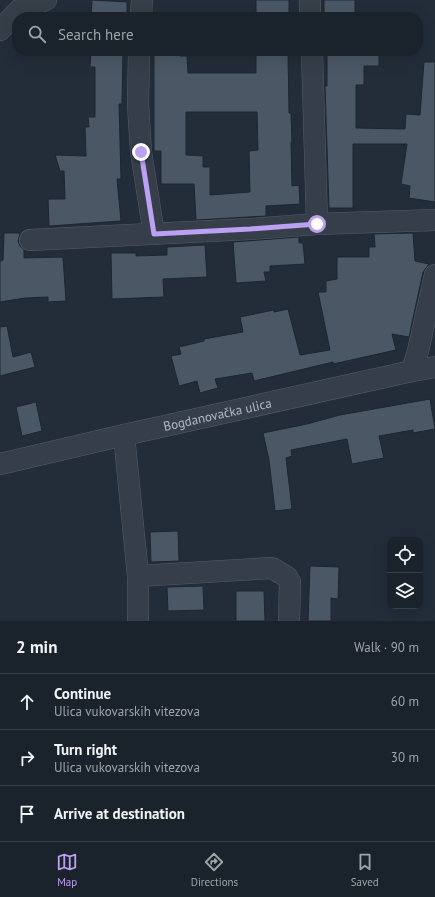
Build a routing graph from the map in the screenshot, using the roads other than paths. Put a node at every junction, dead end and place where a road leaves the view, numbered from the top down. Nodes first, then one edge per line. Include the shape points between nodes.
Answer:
1 (46, 0) edge
2 (142, 0) edge
3 (310, 0) edge
4 (17, 12) edge
5 (141, 12) edge
6 (310, 12) edge
7 (12, 17) edge
8 (0, 30) edge
9 (139, 56) edge
10 (312, 56) edge
11 (435, 220) edge
12 (317, 224) junction
13 (154, 234) junction
14 (30, 240) dead end
15 (435, 275) edge
16 (435, 367) edge
17 (412, 371) junction
18 (124, 435) junction
19 (0, 464) edge
20 (138, 576) junction
21 (138, 621) edge
22 (289, 621) edge

1 - 4 street
2 - 5 street
3 - 6 street
7 - 8 street
9 - 13 street via 141,152
10 - 12 street
11 - 12 street
12 - 13 street
13 - 14 street
15 - 17 street
16 - 17 street, Bogdanovačka ulica
17 - 18 street, Bogdanovačka ulica
18 - 19 street, Bogdanovačka ulica
18 - 20 street
20 - 21 street
20 - 22 street via 272,568 287,577 290,582

